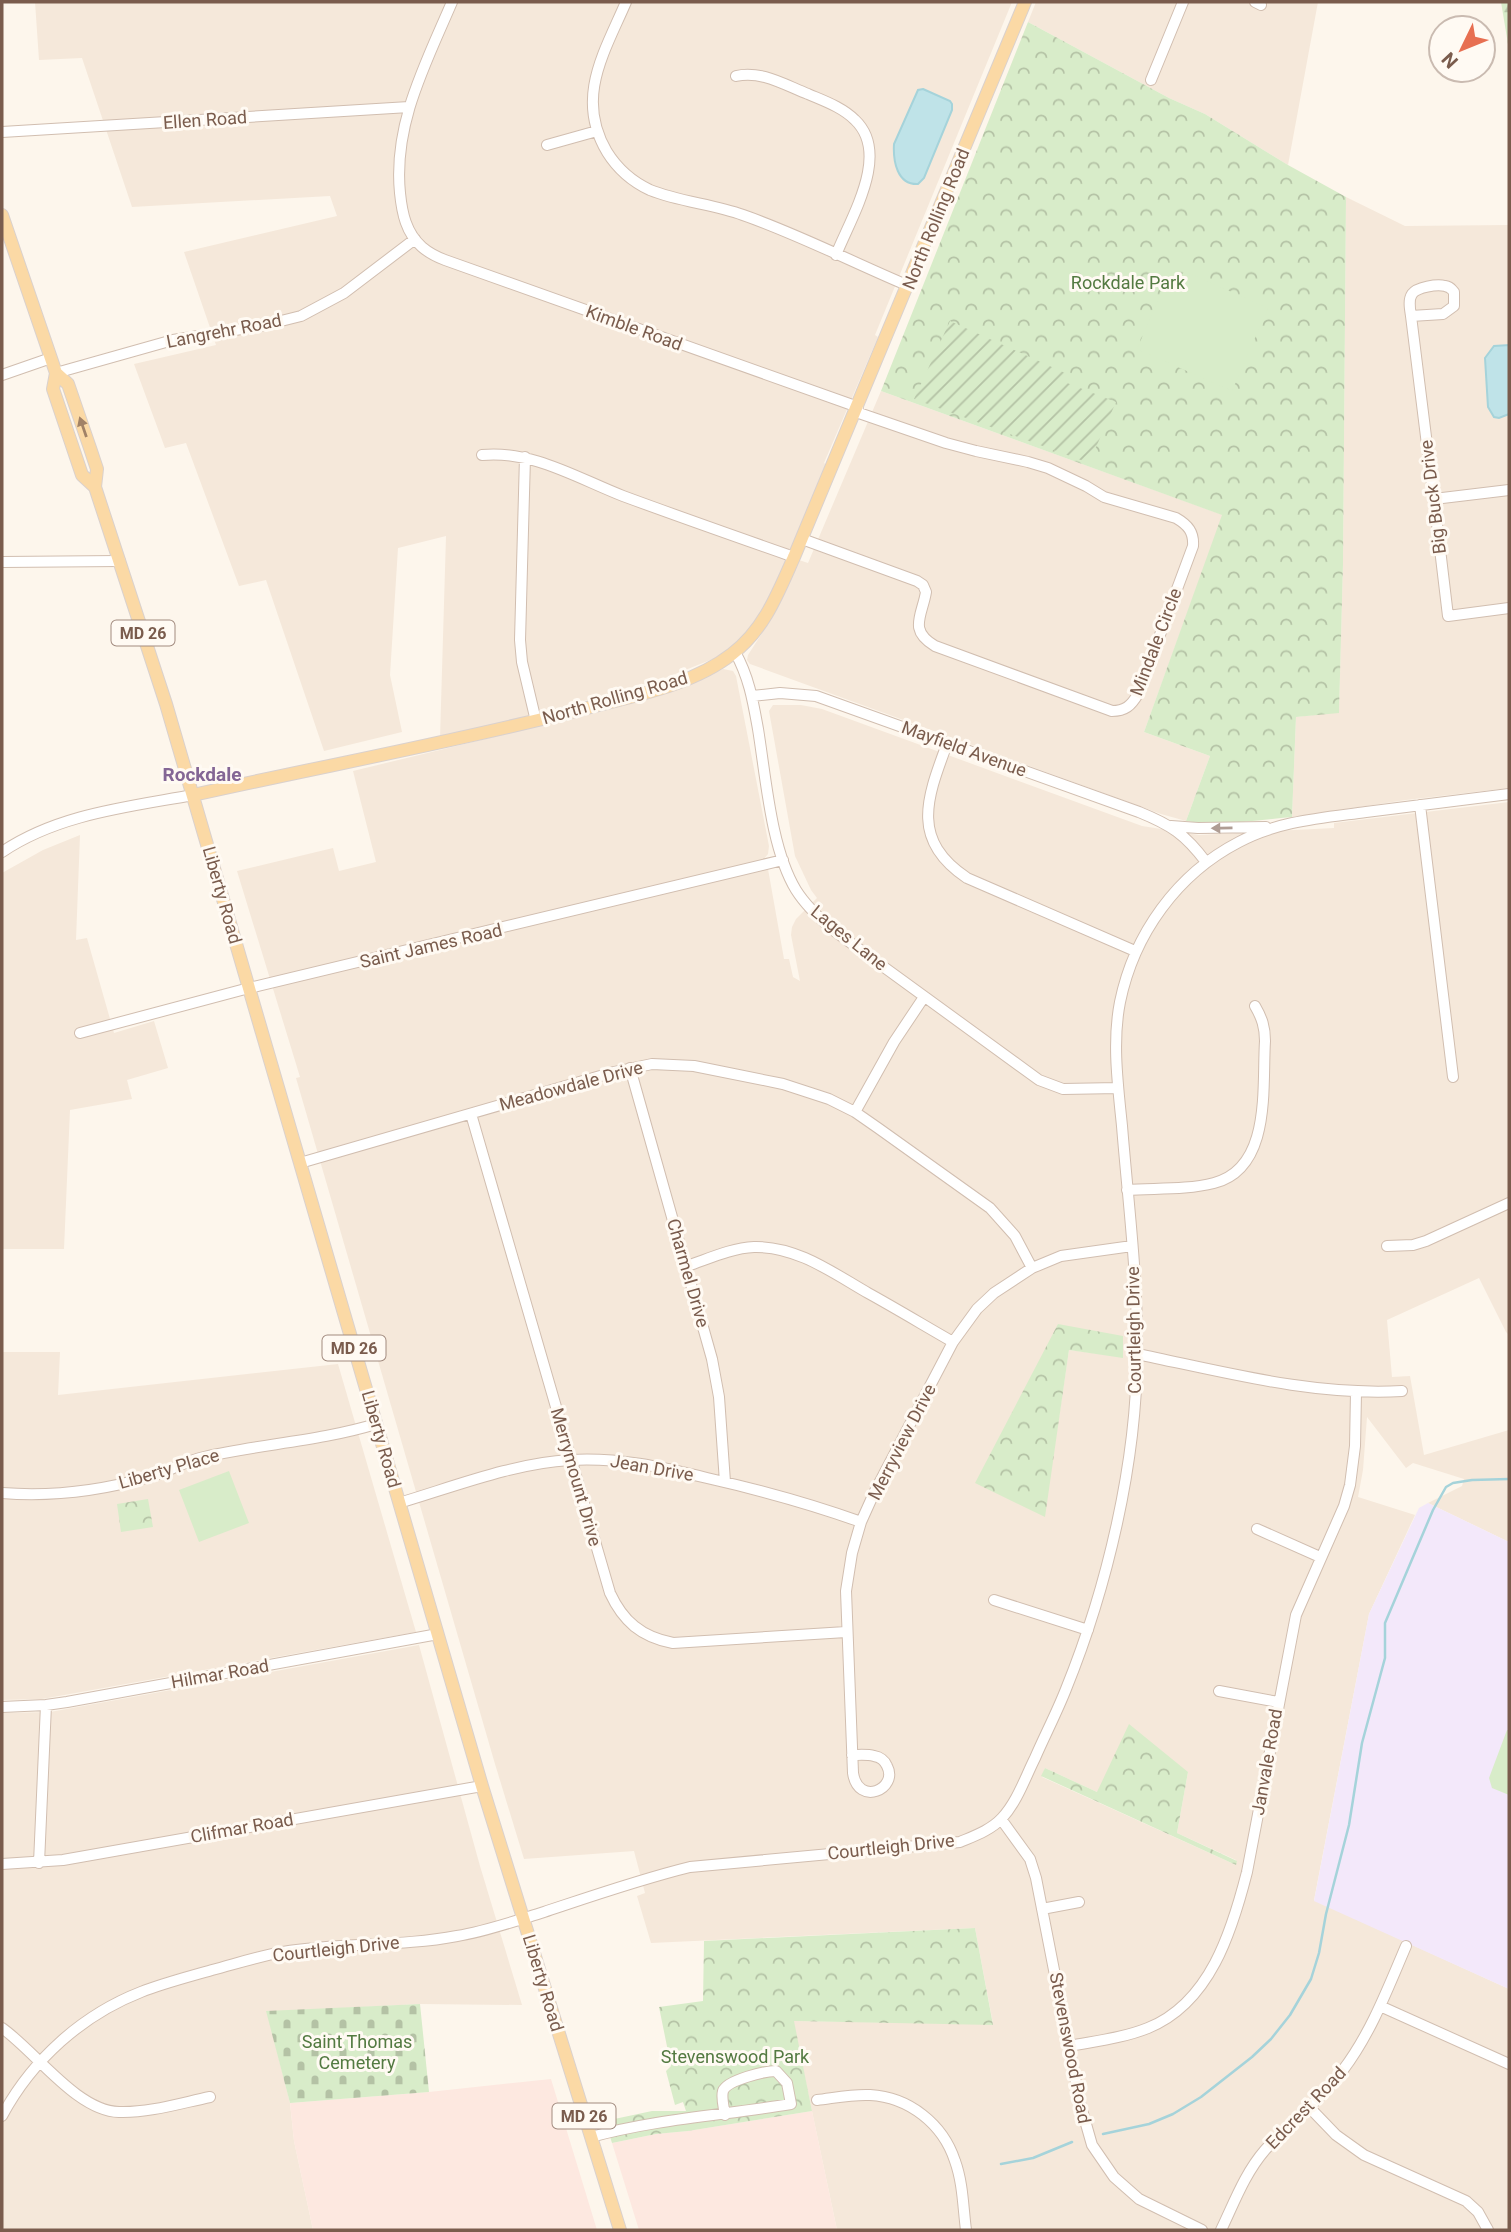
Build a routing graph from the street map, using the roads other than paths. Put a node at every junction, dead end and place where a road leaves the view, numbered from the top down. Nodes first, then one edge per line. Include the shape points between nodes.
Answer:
1 (453, 2) edge
2 (626, 2) edge
3 (1025, 2) edge
4 (1183, 2) edge
5 (736, 76) dead end
6 (1151, 80) dead end
7 (409, 107) junction
8 (597, 131) junction
9 (2, 132) edge
10 (547, 145) dead end
11 (2, 217) edge
12 (415, 239) junction
13 (836, 255) junction
14 (909, 286) junction
15 (1411, 316) dead end
16 (51, 358) junction
17 (56, 373) junction
18 (2, 375) edge
19 (857, 410) junction
20 (482, 455) dead end
21 (525, 457) junction
22 (1509, 490) edge
23 (1434, 499) junction
24 (802, 539) junction
25 (794, 557) junction
26 (120, 561) junction
27 (2, 562) edge
28 (1509, 608) edge
29 (735, 652) junction
30 (752, 696) junction
31 (536, 721) junction
32 (947, 744) junction
33 (1509, 794) edge
34 (193, 795) junction
35 (1420, 805) junction
36 (1171, 826) junction
37 (1272, 827) junction
38 (2, 852) edge
39 (783, 860) junction
40 (1206, 862) junction
41 (1135, 951) junction
42 (249, 988) junction
43 (924, 997) junction
44 (1255, 1006) dead end
45 (80, 1033) dead end
46 (630, 1068) junction
47 (1453, 1077) dead end
48 (1118, 1088) junction
49 (855, 1112) junction
50 (471, 1114) junction
51 (300, 1163) junction
52 (1127, 1190) junction
53 (1509, 1203) edge
54 (1132, 1246) junction
55 (1387, 1246) dead end
56 (687, 1266) junction
57 (1032, 1268) junction
58 (953, 1342) junction
59 (1138, 1354) junction
60 (1402, 1391) dead end
61 (1356, 1392) junction
62 (376, 1424) junction
63 (570, 1460) junction
64 (724, 1482) junction
65 (2, 1493) edge
66 (399, 1503) junction
67 (862, 1522) junction
68 (1257, 1528) dead end
69 (1320, 1557) junction
70 (994, 1600) dead end
71 (1088, 1630) junction
72 (846, 1632) junction
73 (438, 1634) junction
74 (1219, 1691) dead end
75 (1278, 1702) junction
76 (46, 1705) junction
77 (2, 1707) edge
78 (852, 1755) dead end
79 (482, 1786) junction
80 (1001, 1819) junction
81 (39, 1863) junction
82 (2, 1864) edge
83 (1079, 1902) dead end
84 (1042, 1909) junction
85 (523, 1918) junction
86 (1406, 1946) dead end
87 (1380, 2006) junction
88 (2, 2028) edge
89 (1070, 2046) junction
90 (40, 2061) junction
91 (1509, 2064) edge
92 (210, 2097) dead end
93 (817, 2100) dead end
94 (1309, 2107) junction
95 (725, 2115) junction
96 (2, 2116) edge
97 (591, 2137) junction
98 (620, 2230) edge
99 (966, 2230) edge
100 (1202, 2230) edge
101 (1221, 2230) edge
102 (1488, 2230) edge

1 - 7 street
2 - 8 street via 594,78
3 - 14 main road, North Rolling Road
4 - 6 street
5 - 13 street via 771,79 835,106 864,131 870,168
7 - 9 street, Ellen Road
7 - 12 street via 399,185 404,218
8 - 10 street
8 - 13 street via 613,161 650,190 745,215
11 - 16 main road, Liberty Road / MD 26
12 - 17 street, Langrehr Road via 344,293 301,316 173,340
12 - 19 street, Kimble Road via 445,260
13 - 14 street
14 - 19 main road, North Rolling Road
15 - 23 street, Big Buck Drive
16 - 17 main road, Liberty Road / MD 26
16 - 18 street
17 - 26 main road, Liberty Road / MD 26 via 53,389 82,475 95,487
19 - 24 main road, North Rolling Road
19 - 24 street, Mindale Circle via 976,452 1028,461 1104,497 1185,523 1193,546 1138,695 1127,708 1112,711 935,646 919,633 926,592 923,585
20 - 21 street
21 - 25 street
21 - 31 street via 520,640
22 - 23 street
23 - 28 street, Big Buck Drive via 1448,616
24 - 25 main road, North Rolling Road
25 - 29 main road, North Rolling Road via 767,615
26 - 27 street
26 - 34 main road, Liberty Road / MD 26
29 - 30 street, Lages Lane
29 - 31 main road, North Rolling Road via 721,663 666,686
30 - 32 street, Mayfield Avenue via 816,696
30 - 39 street, Lages Lane
31 - 34 main road, North Rolling Road
32 - 36 street, Mayfield Avenue
32 - 41 street via 927,806 930,836 943,859 967,878
33 - 35 street, Mayfield Avenue
34 - 38 street, North Rolling Road via 65,821
34 - 42 main road, Liberty Road / MD 26
35 - 37 street, Mayfield Avenue
35 - 47 street
37 -> 36 street, Mayfield Avenue
36 - 40 street, Mayfield Avenue
37 - 40 street, Mayfield Avenue
39 - 42 street, Saint James Road
39 - 43 street, Lages Lane via 796,891 822,920
40 - 41 street, Courtleigh Drive via 1157,914
41 - 48 street, Courtleigh Drive via 1117,1024
42 - 45 street, Saint James Road
42 - 51 main road, Liberty Road / MD 26
43 - 48 street, Lages Lane via 1050,1086
43 - 49 street
44 - 52 street via 1265,1041 1260,1129 1249,1158 1237,1171 1214,1183
46 - 49 street, Meadowdale Drive via 694,1066 803,1090
46 - 50 street, Meadowdale Drive
46 - 56 street, Charmel Drive
48 - 52 street, Courtleigh Drive
49 - 57 street, Meadowdale Drive via 989,1208 1015,1236
50 - 51 street, Meadowdale Drive
50 - 63 street, Merrymount Drive
51 - 62 main road, Liberty Road / MD 26
52 - 54 street, Courtleigh Drive
53 - 55 street via 1426,1241
54 - 57 street, Merryview Drive via 1061,1256
54 - 59 street, Courtleigh Drive
56 - 58 street via 752,1247 790,1252
56 - 64 street, Charmel Drive via 717,1379
57 - 58 street, Merryview Drive via 994,1293
58 - 67 street, Merryview Drive
59 - 61 street via 1295,1385
59 - 71 street, Courtleigh Drive via 1118,1515
60 - 61 street
61 - 69 street, Janvale Road via 1350,1485
62 - 65 street, Liberty Place via 202,1458 148,1477 85,1491 36,1496
62 - 66 main road, Liberty Road / MD 26
63 - 64 street, Jean Drive via 636,1463
63 - 66 street, Jean Drive via 511,1470
63 - 72 street, Merrymount Drive via 610,1593 624,1617 645,1635 673,1643
64 - 67 street, Jean Drive
66 - 73 main road, Liberty Road / MD 26
67 - 72 street, Merryview Drive via 846,1591
68 - 69 street
69 - 75 street, Janvale Road via 1296,1615
70 - 71 street
71 - 80 street, Courtleigh Drive via 1062,1700 1022,1786
72 - 78 street, Merryview Drive
73 - 76 street, Hilmar Road
73 - 79 main road, Liberty Road / MD 26
74 - 75 street
75 - 89 street, Janvale Road via 1242,1891 1208,1975 1165,2020 1130,2035
76 - 77 street, Hilmar Road
76 - 81 street
79 - 81 street, Clifmar Road
79 - 85 main road, Liberty Road / MD 26
80 - 84 street, Stevenswood Road via 1030,1860
80 - 85 street, Courtleigh Drive via 960,1842 691,1867
81 - 82 street, Clifmar Road
83 - 84 street
84 - 89 street, Stevenswood Road
85 - 90 street, Courtleigh Drive via 456,1936 284,1952 166,1983 108,2007
85 - 97 main road, Liberty Road / MD 26
86 - 87 street, Edcrest Road
87 - 91 street
87 - 94 street, Edcrest Road via 1356,2052
88 - 90 street
89 - 100 street, Stevenswood Road via 1085,2125 1102,2163 1139,2199
90 - 92 street via 78,2096 106,2111 132,2112
90 - 96 street, Courtleigh Drive
93 - 99 street via 870,2095 901,2102 929,2120 948,2143 956,2162
94 - 101 street, Edcrest Road via 1262,2153
94 - 102 street via 1364,2155 1465,2201
95 - 95 street via 722,2094 729,2083 769,2071 776,2071 787,2083 792,2105
95 - 97 street via 650,2123
97 - 98 main road, Liberty Road / MD 26

